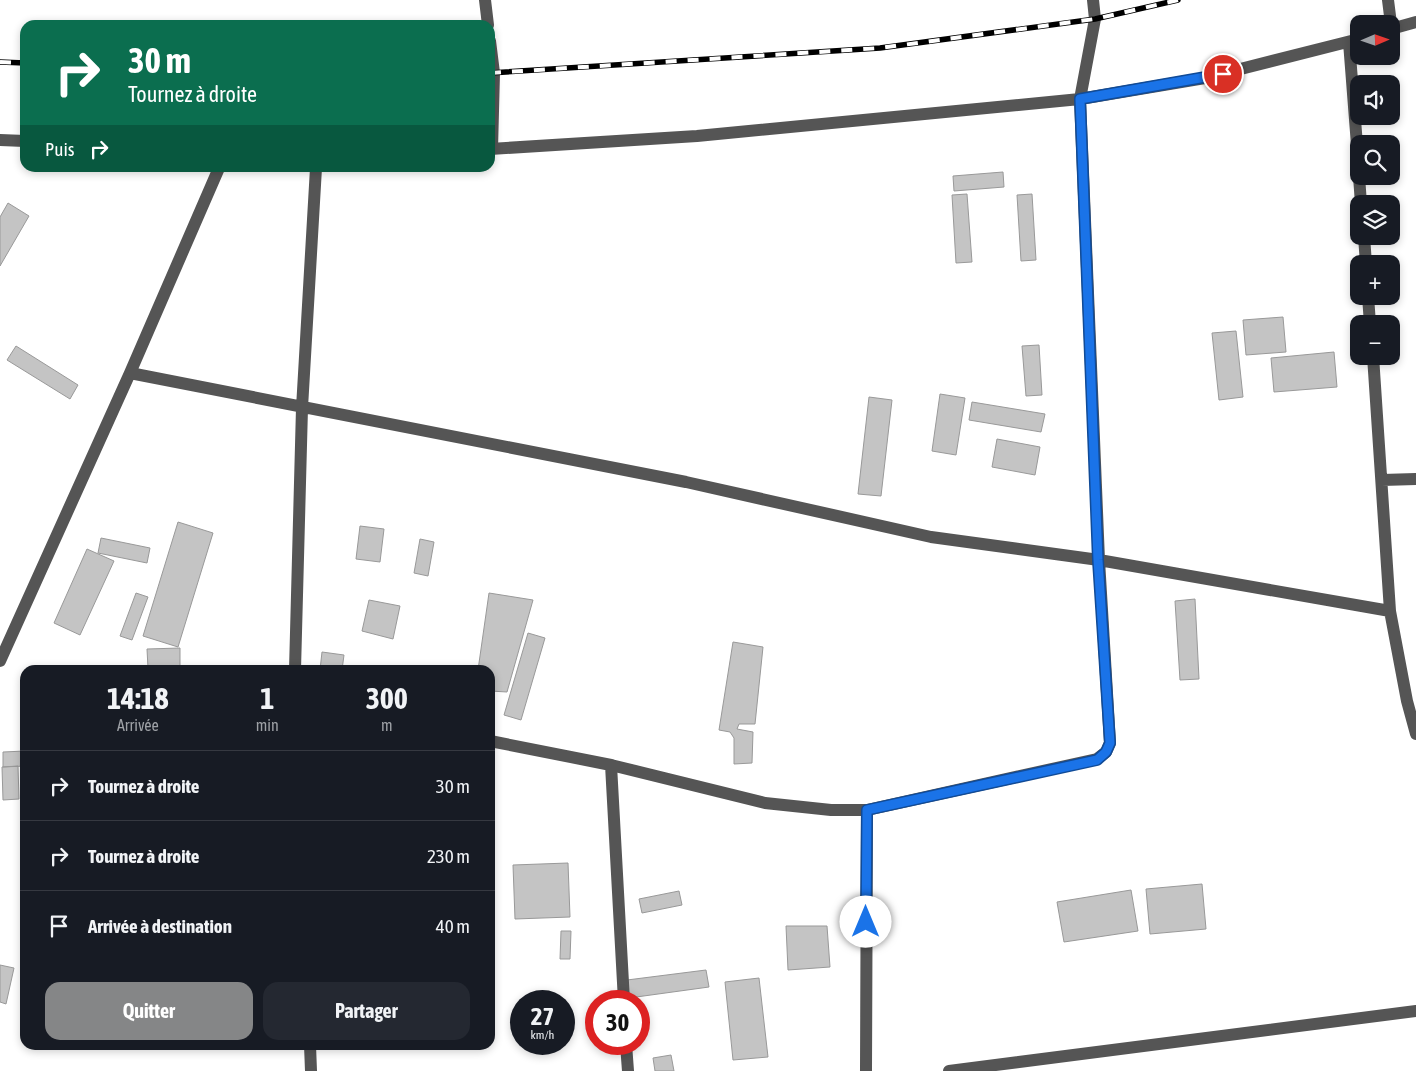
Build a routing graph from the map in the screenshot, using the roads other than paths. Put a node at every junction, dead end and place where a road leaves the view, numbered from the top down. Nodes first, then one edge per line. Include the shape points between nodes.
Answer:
1 (485, 0) edge
2 (1093, 0) edge
3 (1388, 0) edge
4 (1389, 15) edge
5 (487, 20) edge
6 (1416, 22) edge
7 (1400, 26) edge
8 (1350, 41) edge
9 (1355, 65) edge
10 (1080, 99) junction
11 (1358, 135) edge
12 (0, 140) edge
13 (20, 141) edge
14 (495, 149) edge
15 (216, 172) edge
16 (316, 172) edge
17 (1374, 365) edge
18 (130, 373) junction
19 (302, 408) junction
20 (1382, 480) junction
21 (1416, 480) edge
22 (1098, 560) junction
23 (1390, 611) junction
24 (4, 643) edge
25 (0, 661) edge
26 (295, 665) edge
27 (1416, 734) edge
28 (495, 742) edge
29 (611, 765) junction
30 (867, 810) junction
31 (623, 990) edge
32 (1416, 1011) edge
33 (310, 1050) edge
34 (627, 1055) edge
35 (311, 1071) edge
36 (628, 1071) edge
37 (866, 1071) edge
38 (949, 1071) edge

1 - 5 street
2 - 10 street via 1095,19
3 - 4 street
6 - 7 street
8 - 10 street via 1205,78
9 - 11 street
10 - 14 street via 697,136
10 - 22 street
12 - 13 street
15 - 18 street
16 - 19 street
17 - 20 street
18 - 19 street
18 - 24 street
19 - 22 street via 686,482 931,537
19 - 26 street
20 - 21 street
20 - 23 street
22 - 23 street
22 - 30 street via 1110,743 1106,752 1097,760
23 - 27 street
24 - 25 street
28 - 29 street
29 - 30 street via 765,802 831,810
29 - 31 street
30 - 37 street
32 - 38 street
33 - 35 street
34 - 36 street

